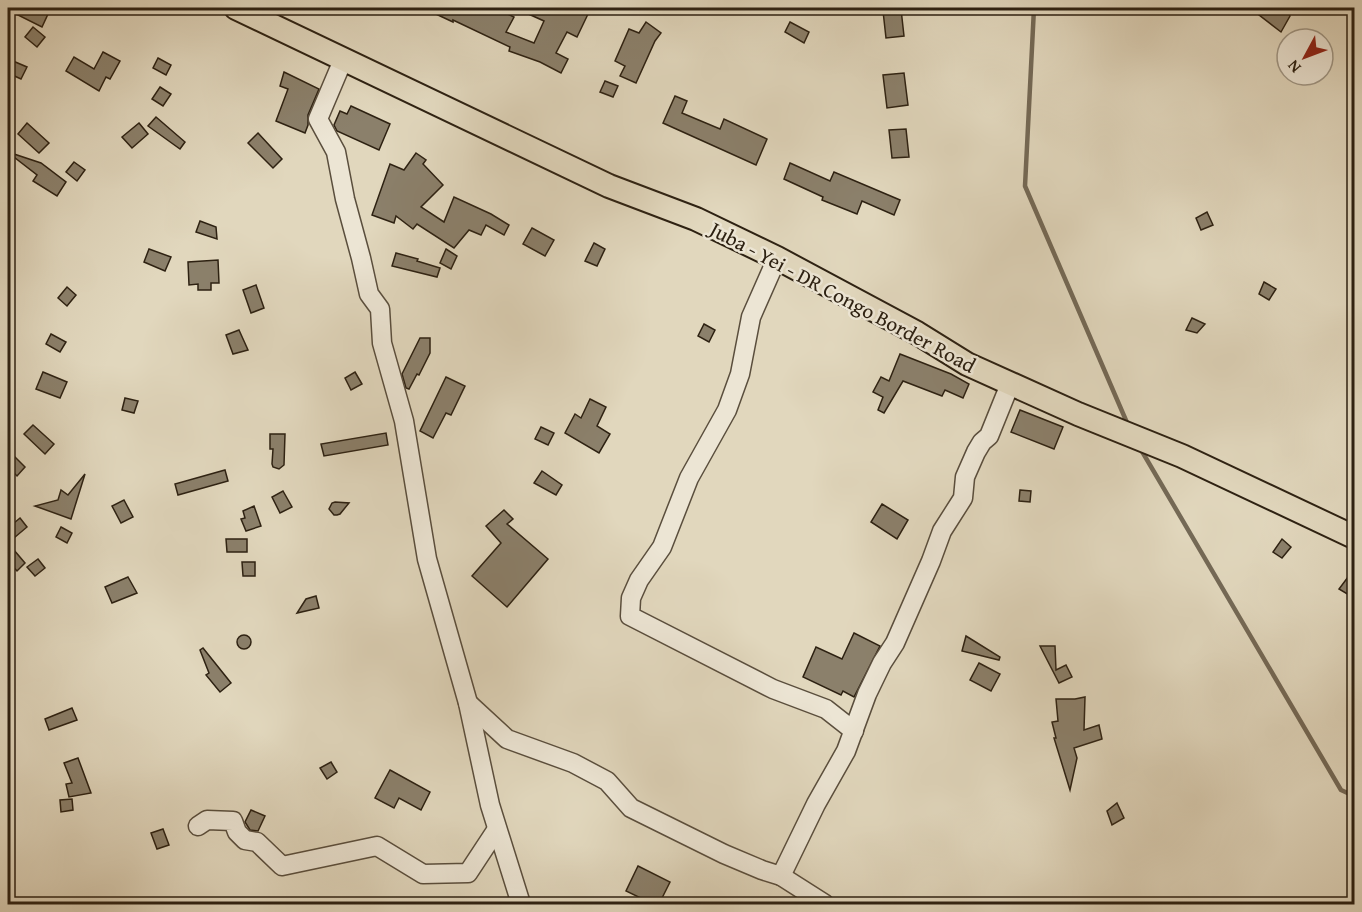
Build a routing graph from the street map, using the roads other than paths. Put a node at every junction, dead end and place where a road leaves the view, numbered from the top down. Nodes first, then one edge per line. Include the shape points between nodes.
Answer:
1 (236, 8) edge
2 (343, 60) junction
3 (777, 258) junction
4 (1010, 384) junction
5 (1354, 537) edge
6 (468, 703) junction
7 (854, 731) junction
8 (198, 826) dead end
9 (497, 829) junction
10 (782, 876) junction
11 (521, 904) edge
12 (825, 904) edge

1 - 2 main road, Juba - Yei - DR Congo Border Road
2 - 3 main road, Juba - Yei - DR Congo Border Road via 609,186 696,219
2 - 6 street via 318,119 336,152 369,294 380,309 382,344 404,421 427,559
3 - 4 main road, Juba - Yei - DR Congo Border Road
3 - 7 street via 751,317 740,374 727,410 689,478 662,547 639,580 631,598 630,616 773,689 826,709
4 - 5 main road, Juba - Yei - DR Congo Border Road via 1182,456
4 - 7 street via 989,436 976,452 965,477 963,498 942,531 895,643 867,694
6 - 9 street
6 - 10 street via 507,739 573,763 607,781 631,808 724,854
7 - 10 street
8 - 9 street via 207,820 233,821 245,840 257,842 282,866 377,846 423,874 468,873
9 - 11 street
10 - 12 street

